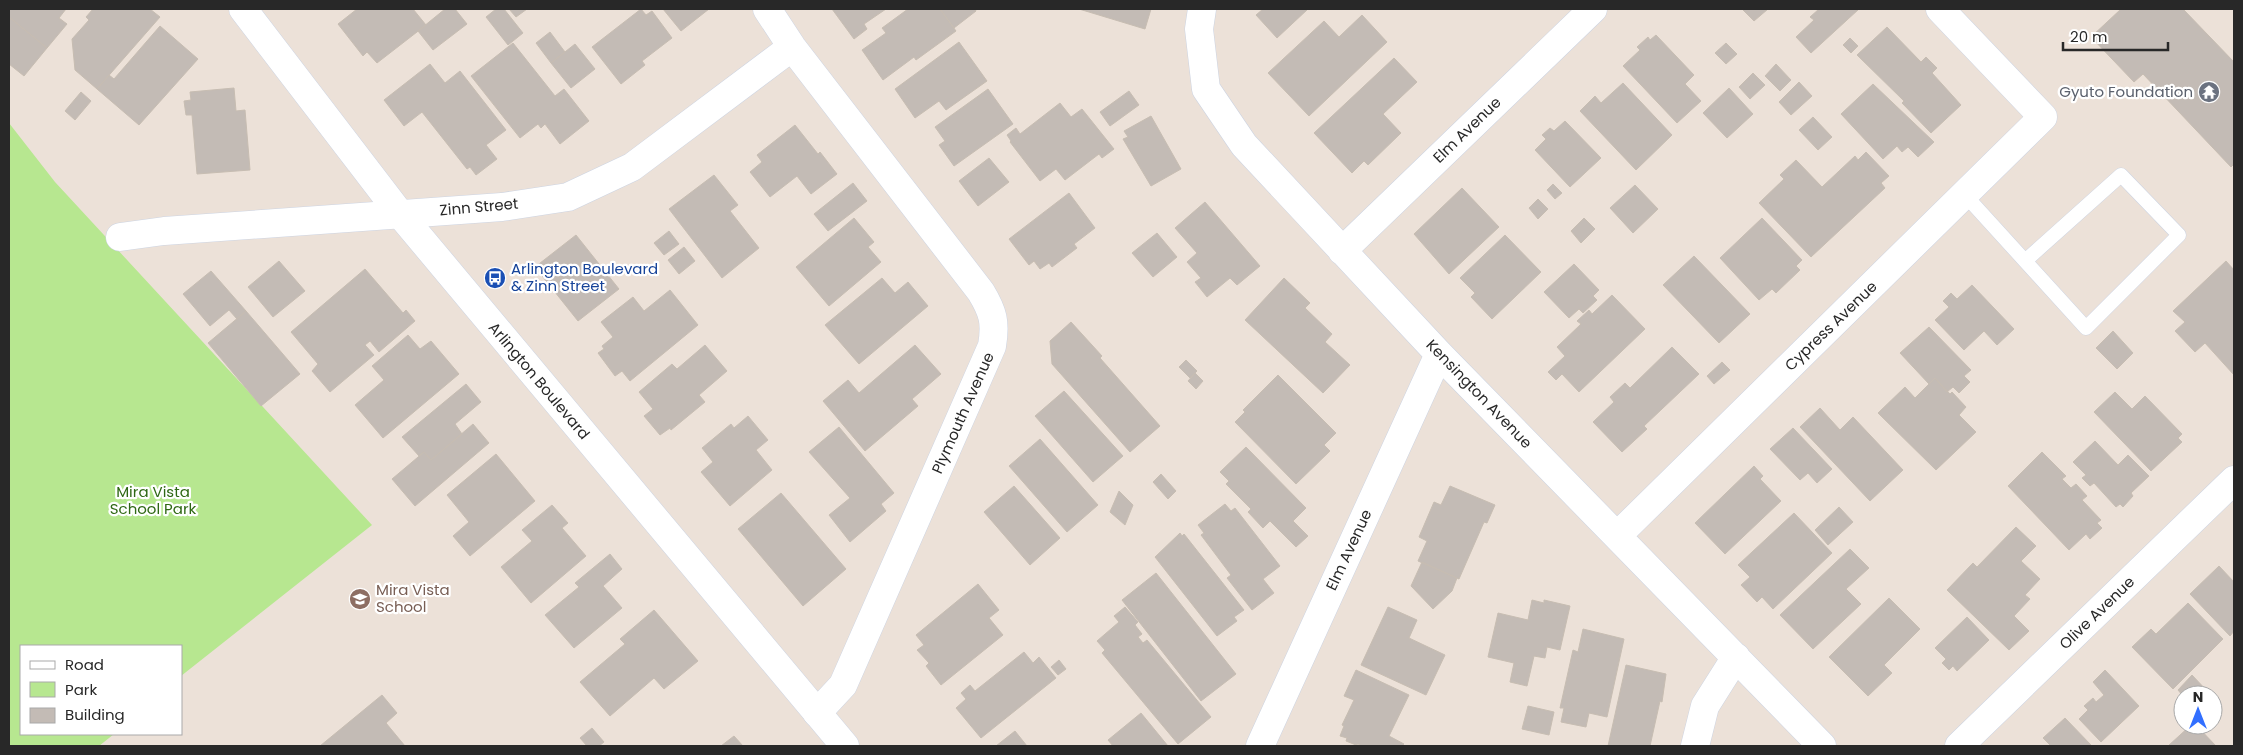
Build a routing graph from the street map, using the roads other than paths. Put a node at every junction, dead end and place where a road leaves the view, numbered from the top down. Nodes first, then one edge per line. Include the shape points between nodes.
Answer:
1 (243, 9) edge
2 (767, 9) edge
3 (1202, 9) edge
4 (1593, 9) edge
5 (1940, 9) edge
6 (792, 47) junction
7 (1964, 195) junction
8 (400, 214) junction
9 (120, 237) dead end
10 (1342, 251) junction
11 (2025, 261) junction
12 (1439, 354) junction
13 (2234, 480) edge
14 (1618, 535) junction
15 (1736, 658) junction
16 (817, 713) junction
17 (846, 746) edge
18 (1260, 746) edge
19 (1696, 746) edge
20 (1822, 746) edge
21 (1959, 746) edge

1 - 8 street, Arlington Boulevard
2 - 6 street, Plymouth Avenue
3 - 10 street, Kensington Avenue via 1199,30 1206,89 1244,145
4 - 10 street, Elm Avenue
5 - 7 street, Cypress Avenue via 2043,117
6 - 8 street, Zinn Street via 632,167 568,197
6 - 16 street, Plymouth Avenue via 981,292 991,308 994,326 992,346 843,685
7 - 11 lane
7 - 14 street, Cypress Avenue
8 - 9 street, Zinn Street
8 - 16 street, Arlington Boulevard
10 - 12 street, Kensington Avenue
11 - 11 lane via 2086,328 2180,234 2121,175
12 - 14 street, Kensington Avenue
12 - 18 street, Elm Avenue
13 - 21 street, Olive Avenue
14 - 15 street, Kensington Avenue
15 - 19 street via 1705,706
15 - 20 street, Kensington Avenue
16 - 17 street, Arlington Boulevard

